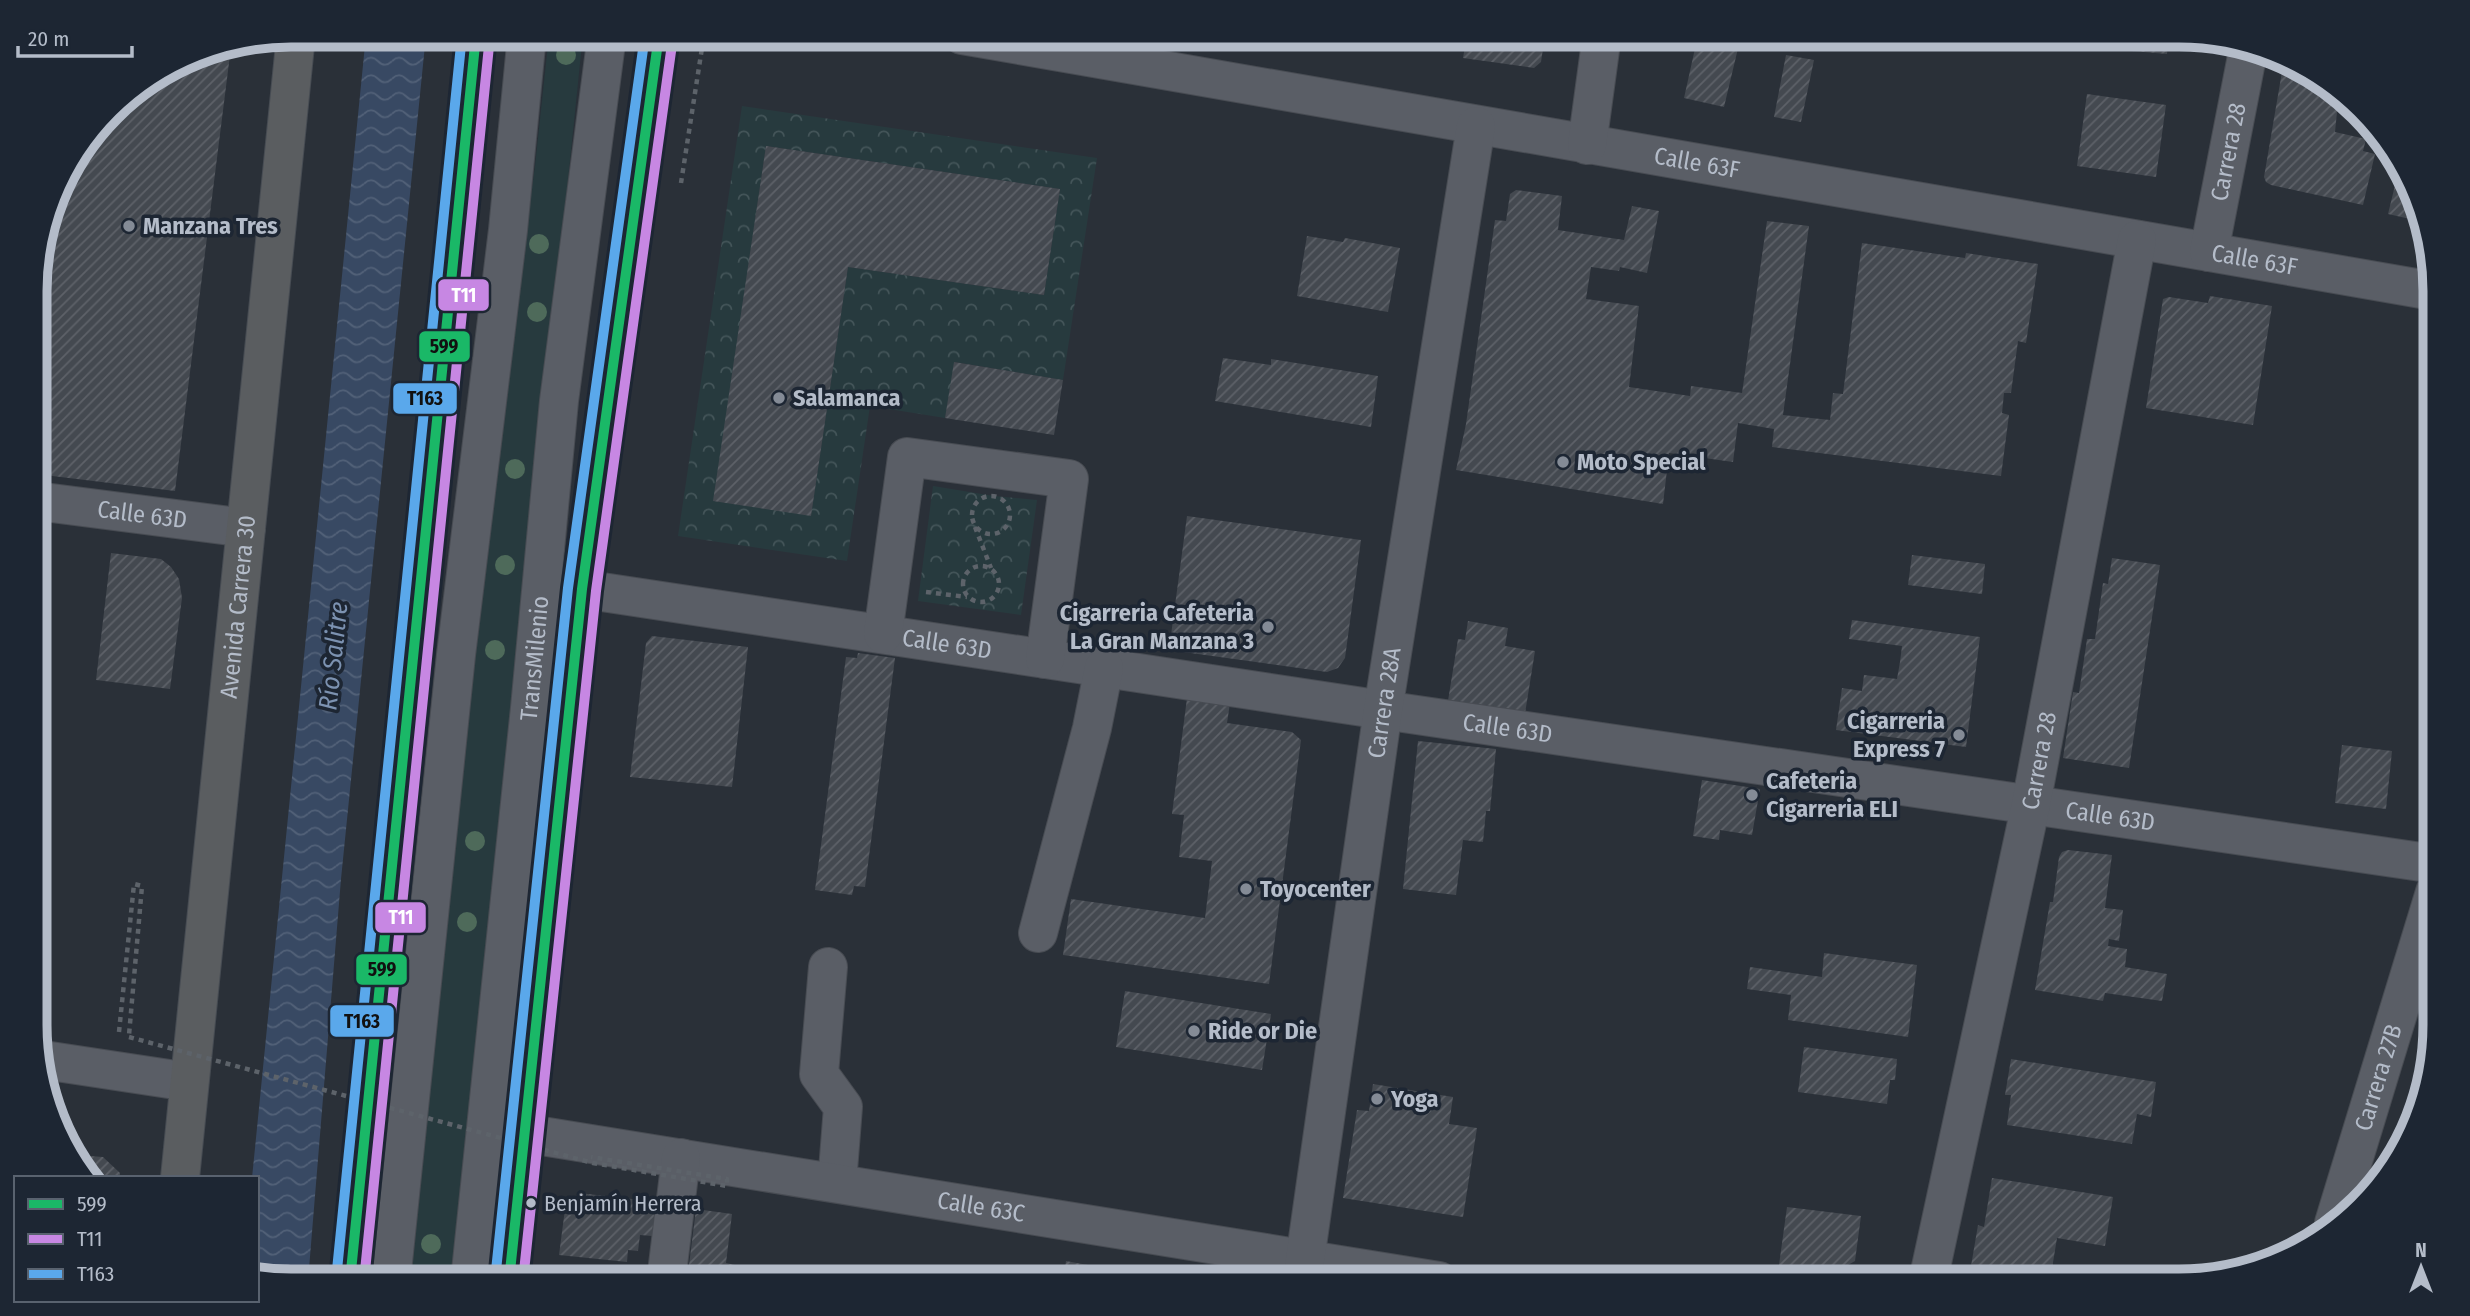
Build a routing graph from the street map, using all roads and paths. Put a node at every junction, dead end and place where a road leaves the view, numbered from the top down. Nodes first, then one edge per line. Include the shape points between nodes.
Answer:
1 (1600, 47) edge
2 (295, 48) edge
3 (475, 48) edge
4 (526, 48) edge
5 (605, 48) edge
6 (657, 48) edge
7 (702, 48) edge
8 (1041, 48) edge
9 (2247, 57) edge
10 (1476, 126) junction
11 (1587, 145) junction
12 (680, 190) dead end
13 (2137, 240) junction
14 (2209, 252) junction
15 (2423, 289) edge
16 (48, 503) edge
17 (974, 524) junction
18 (246, 528) junction
19 (991, 569) junction
20 (582, 589) junction
21 (883, 634) junction
22 (1045, 659) junction
23 (1104, 668) junction
24 (1383, 710) junction
25 (2031, 804) junction
26 (2423, 862) edge
27 (2423, 931) edge
28 (1038, 933) dead end
29 (828, 967) dead end
30 (119, 1030) dead end
31 (50, 1061) edge
32 (189, 1082) junction
33 (523, 1133) junction
34 (569, 1152) junction
35 (681, 1158) junction
36 (180, 1176) edge
37 (837, 1183) junction
38 (2338, 1209) edge
39 (1295, 1268) edge
40 (1303, 1268) edge
41 (1931, 1268) edge
42 (351, 1269) edge
43 (392, 1269) edge
44 (471, 1269) edge
45 (510, 1269) edge
46 (667, 1269) edge

1 - 11 street
2 - 18 highway, Avenida Carrera 30
3 - 42 highway
4 - 43 street
5 - 44 street, TransMilenio via 559,401
6 - 20 highway
7 - 12 path
8 - 10 street, Calle 63F
9 - 14 street, Carrera 28
10 - 11 street, Calle 63F
10 - 24 street, Carrera 28A
11 - 13 street, Calle 63F
13 - 14 street, Calle 63F
13 - 25 street, Carrera 28
14 - 15 street, Calle 63F
16 - 18 street, Calle 63D
17 - 17 path via 984,533 1002,530 1009,519 1008,507 994,496 982,498 971,513
17 - 19 path
18 - 32 highway, Avenida Carrera 30
19 - 19 path via 974,567 965,574 962,586 971,600 984,602 995,596 999,578
20 - 21 street, Calle 63D
20 - 33 highway
21 - 22 street, Calle 63D
21 - 22 street via 907,457 1069,479
22 - 23 street, Calle 63D
23 - 24 street, Calle 63D
23 - 28 street
24 - 25 street, Calle 63D
24 - 40 street, Carrera 28A
25 - 26 street, Calle 63D
25 - 41 street, Carrera 28
27 - 38 street, Carrera 27B
29 - 37 street via 819,1074 843,1107
30 - 34 path, bridge via 134,884 142,886 129,1037 593,1163 727,1186 727,1179
31 - 32 street
32 - 36 highway, Avenida Carrera 30
33 - 34 street, Calle 63C
33 - 45 highway
34 - 35 street, Calle 63C
35 - 37 street, Calle 63C
35 - 46 street
37 - 39 street, Calle 63C

